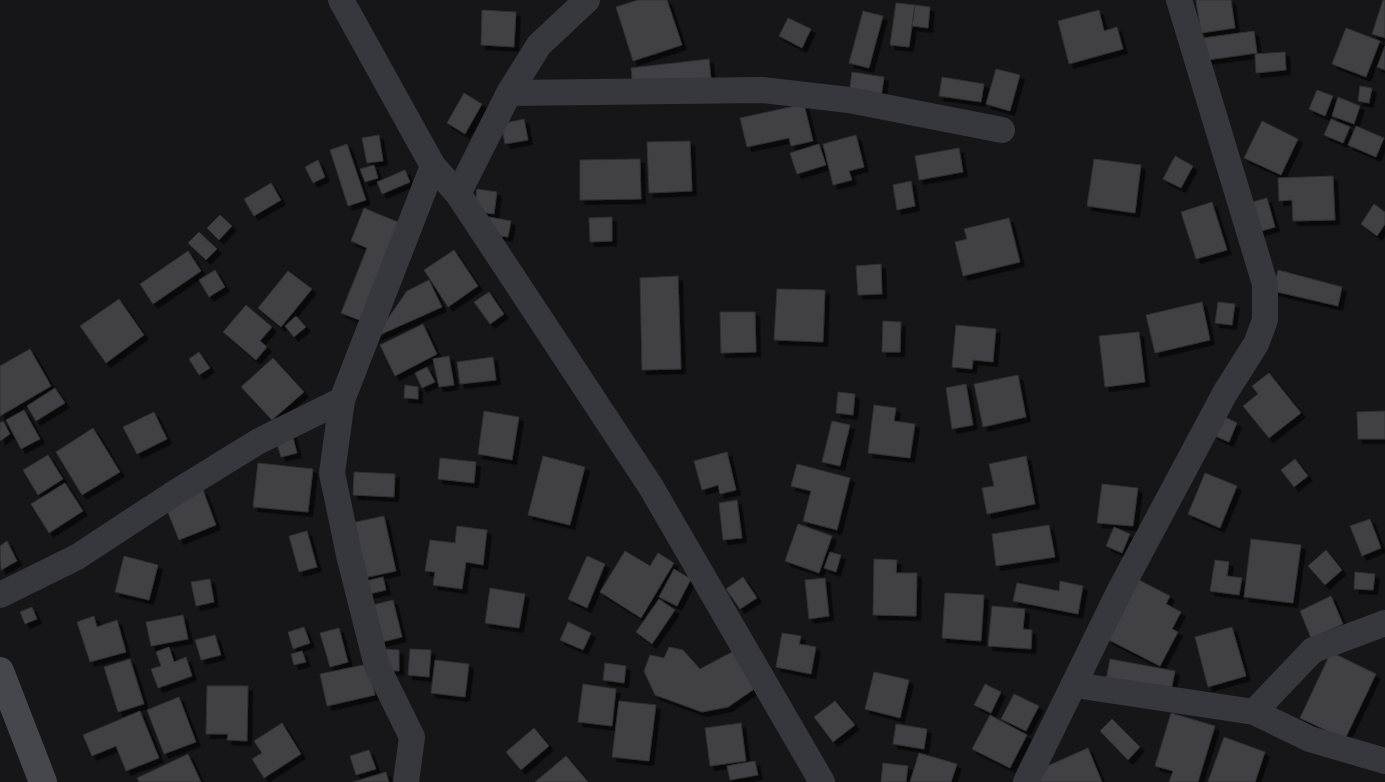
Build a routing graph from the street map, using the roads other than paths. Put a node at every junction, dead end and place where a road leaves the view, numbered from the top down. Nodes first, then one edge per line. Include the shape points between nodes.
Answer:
1 (341, 0) edge
2 (587, 0) edge
3 (1179, 0) edge
4 (509, 93) junction
5 (1002, 130) dead end
6 (433, 166) junction
7 (458, 194) junction
8 (342, 400) junction
9 (0, 595) edge
10 (1385, 623) edge
11 (0, 671) edge
12 (1075, 685) junction
13 (1254, 712) junction
14 (1385, 761) edge
15 (43, 782) edge
16 (406, 782) edge
17 (822, 782) edge
18 (1026, 782) edge

1 - 6 street
2 - 4 street via 539,45
3 - 12 street via 1265,284 1265,320 1256,344 1225,393 1120,590
4 - 5 street via 762,90 849,100
4 - 7 street
6 - 7 street
6 - 8 street
7 - 17 street via 651,487
8 - 9 street via 260,441 77,557
8 - 16 street via 332,473 377,666 412,737
10 - 13 street via 1313,650
11 - 15 main road
12 - 13 street
12 - 18 street
13 - 14 street via 1310,738

